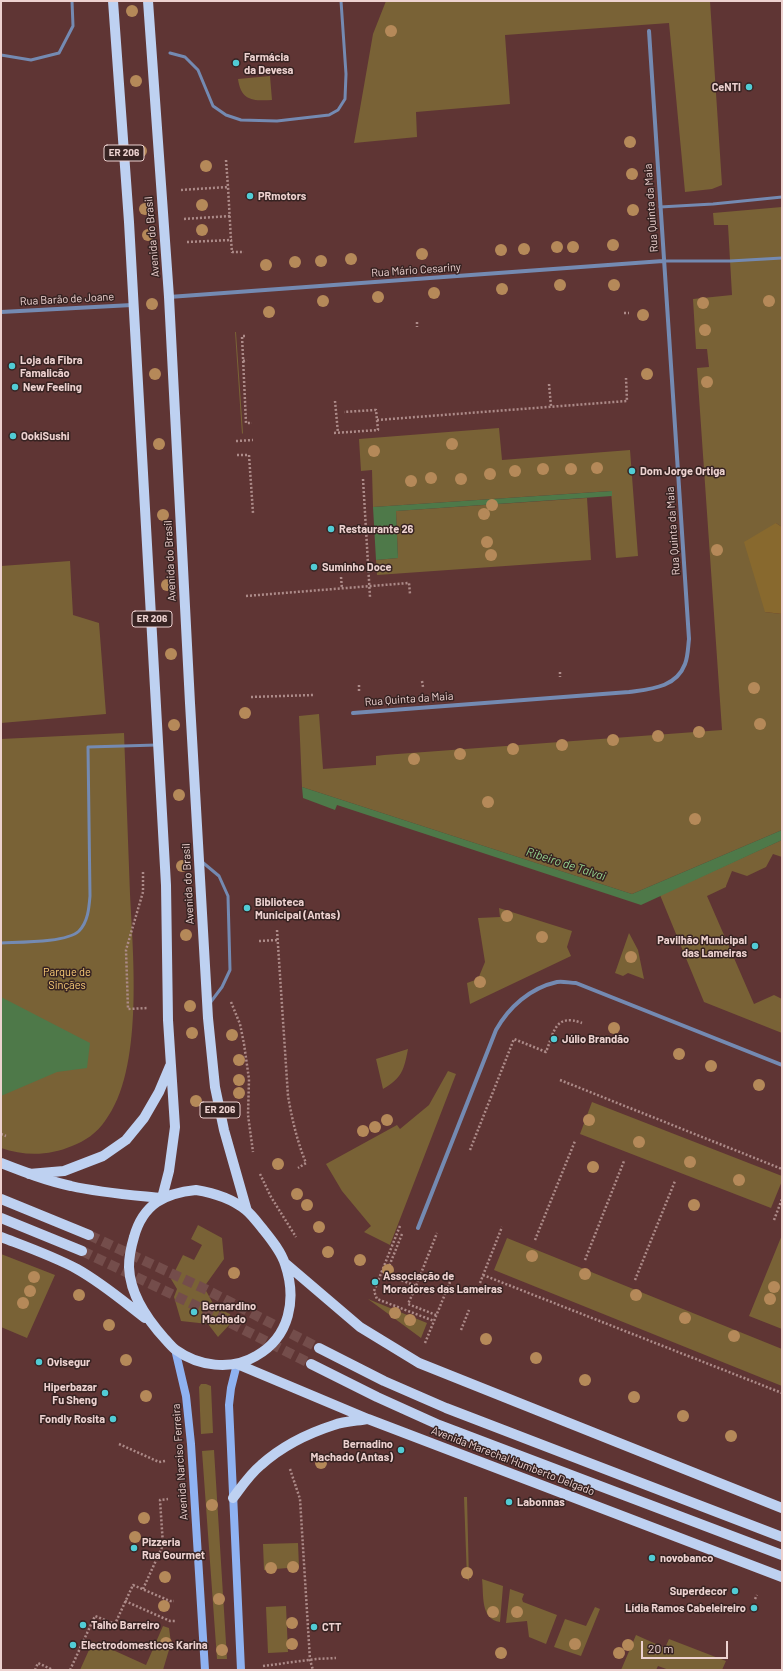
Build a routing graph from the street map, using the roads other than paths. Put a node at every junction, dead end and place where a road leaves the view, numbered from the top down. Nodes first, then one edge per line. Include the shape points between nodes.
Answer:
1 (72, 1) edge
2 (113, 1) edge
3 (148, 1) edge
4 (341, 1) edge
5 (649, 31) dead end
6 (170, 53) dead end
7 (1, 55) edge
8 (782, 197) edge
9 (660, 207) junction
10 (782, 258) edge
11 (663, 261) junction
12 (169, 297) junction
13 (134, 305) junction
14 (1, 312) edge
15 (353, 712) dead end
16 (158, 745) junction
17 (199, 859) junction
18 (1, 943) edge
19 (208, 1006) junction
20 (170, 1065) junction
21 (782, 1065) edge
22 (1, 1163) edge
23 (29, 1174) junction
24 (162, 1198) junction
25 (1, 1199) edge
26 (248, 1211) junction
27 (1, 1218) edge
28 (418, 1228) dead end
29 (89, 1235) tunnel mouth
30 (1, 1237) edge
31 (82, 1251) tunnel mouth
32 (285, 1262) junction
33 (150, 1322) junction
34 (319, 1348) tunnel mouth
35 (175, 1349) junction
36 (237, 1364) junction
37 (311, 1364) tunnel mouth
38 (368, 1418) junction
39 (233, 1498) junction
40 (782, 1508) edge
41 (782, 1538) edge
42 (782, 1555) edge
43 (782, 1577) edge
44 (205, 1670) edge
45 (241, 1670) edge

1 - 7 lane via 74,26 59,53 31,60
2 - 13 main road, Avenida do Brasil / ER 206
3 - 12 main road, Avenida do Brasil / ER 206
4 - 6 lane via 346,74 345,99 338,110 328,115 277,120 241,120 226,115 213,106 198,70 185,57
5 - 9 street, Rua Quinta da Maia
8 - 9 lane
9 - 11 street, Rua Quinta da Maia
10 - 11 lane
11 - 12 street, Rua Mário Cesariny
11 - 15 street, Rua Quinta da Maia via 689,639 685,664 676,678 660,688 629,692
12 - 17 main road, Avenida do Brasil / ER 206
13 - 14 street, Rua Barão de Joane
13 - 16 main road, Avenida do Brasil / ER 206
16 - 18 lane via 88,747 90,896 88,915 79,931 63,939
16 - 20 main road, Avenida do Brasil / ER 206 via 166,885
17 - 19 main road, Avenida do Brasil / ER 206
17 - 19 lane via 219,876 228,896 230,970 222,987
19 - 26 main road, Avenida do Brasil / ER 206 via 215,1087 224,1130
20 - 23 main road, ER 206 via 159,1092 144,1118 126,1140 103,1156 64,1171
20 - 24 main road, Avenida do Brasil / ER 206 via 175,1127 170,1171
21 - 28 street via 576,983 558,982 543,987 528,994 516,1004 504,1015 496,1030
22 - 23 main road, ER 206
23 - 24 main road via 103,1192
24 - 26 main road via 178,1192 196,1190 231,1200
24 - 33 main road via 148,1210 136,1229 129,1268 133,1288
25 - 29 main road
26 - 32 main road, ER 206 via 270,1237
27 - 31 main road
30 - 33 main road, ER 206 via 78,1270
32 - 36 main road, ER 206 via 290,1287 290,1306 285,1326 272,1345 255,1357
32 - 40 main road via 360,1327 419,1363
33 - 35 main road, ER 206
34 - 41 main road via 384,1381 446,1408
35 - 36 main road, ER 206 via 210,1364
35 - 44 main road, Avenida Narciso Ferreira via 186,1396 191,1444
36 - 38 main road, Avenida Marechal Humberto Delgado
36 - 39 main road via 229,1405
37 - 42 main road, Avenida Marechal Humberto Delgado via 439,1425
38 - 39 main road via 335,1425 279,1450 261,1465
38 - 43 main road, Avenida Marechal Humberto Delgado
39 - 45 main road

